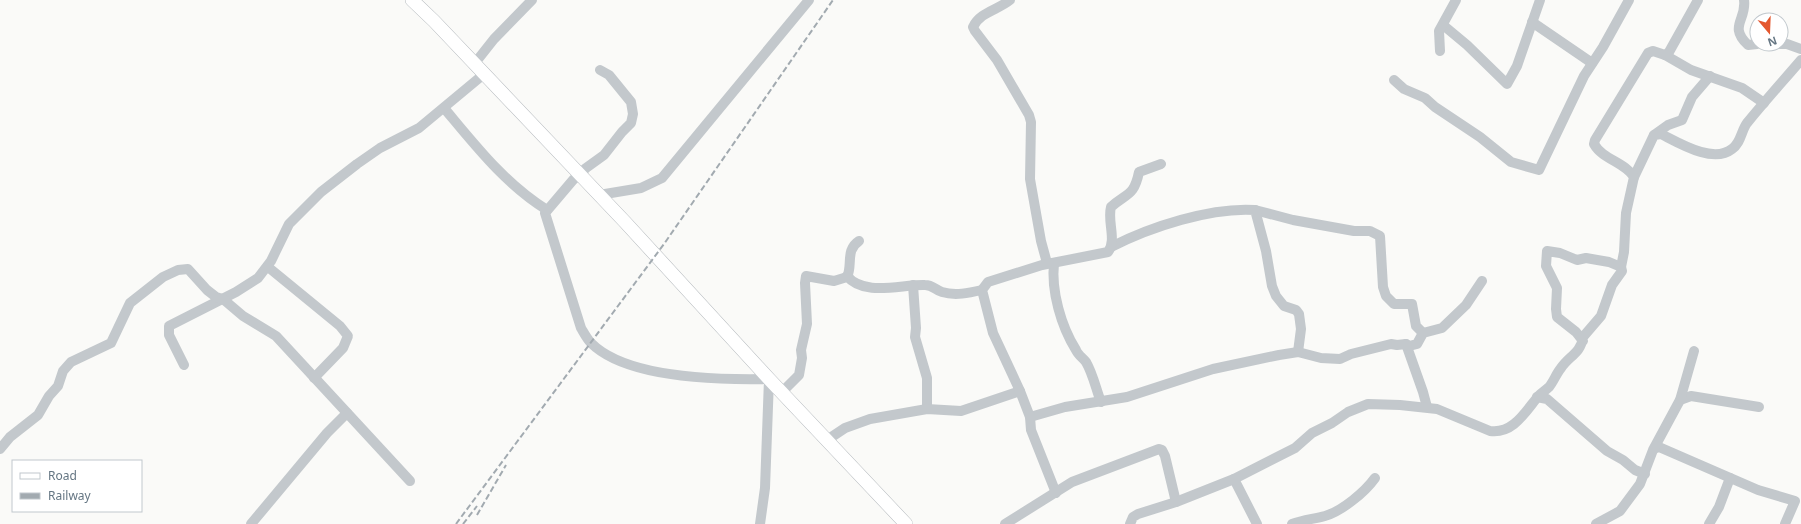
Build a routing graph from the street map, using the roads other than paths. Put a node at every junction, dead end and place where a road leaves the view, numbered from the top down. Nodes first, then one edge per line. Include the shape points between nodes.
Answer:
1 (412, 0) edge
2 (809, 0) edge
3 (1010, 0) edge
4 (1456, 0) edge
5 (1540, 0) edge
6 (1629, 0) edge
7 (1698, 0) edge
8 (1744, 0) edge
9 (529, 1) edge
10 (1532, 22) junction
11 (1443, 25) junction
12 (1749, 45) edge
13 (1789, 45) edge
14 (1801, 49) edge
15 (1440, 51) dead end
16 (1665, 55) junction
17 (1801, 60) edge
18 (474, 63) junction
19 (1592, 63) junction
20 (600, 70) dead end
21 (484, 74) junction
22 (1710, 76) junction
23 (1394, 80) dead end
24 (1764, 103) junction
25 (444, 108) junction
26 (1654, 135) junction
27 (1161, 164) dead end
28 (579, 175) junction
29 (1634, 177) junction
30 (599, 195) junction
31 (548, 210) junction
32 (1255, 210) junction
33 (858, 241) dead end
34 (1111, 247) junction
35 (1050, 263) junction
36 (268, 267) junction
37 (1621, 267) junction
38 (847, 276) junction
39 (1482, 281) dead end
40 (913, 284) junction
41 (982, 290) junction
42 (223, 299) junction
43 (1423, 333) junction
44 (1582, 341) junction
45 (1406, 344) junction
46 (1694, 351) dead end
47 (1298, 352) junction
48 (184, 365) dead end
49 (314, 378) junction
50 (770, 379) junction
51 (1020, 391) junction
52 (782, 392) junction
53 (1537, 397) junction
54 (1680, 400) junction
55 (1101, 402) junction
56 (1427, 407) junction
57 (1759, 407) dead end
58 (927, 409) junction
59 (347, 414) junction
60 (1030, 417) junction
61 (827, 440) junction
62 (1656, 448) junction
63 (0, 449) edge
64 (1645, 474) junction
65 (1375, 478) dead end
66 (1730, 478) junction
67 (1234, 479) junction
68 (410, 481) dead end
69 (1056, 493) junction
70 (1176, 502) junction
71 (1610, 521) edge
72 (251, 524) edge
73 (760, 524) edge
74 (906, 524) edge
75 (1005, 524) edge
76 (1130, 524) edge
77 (1257, 524) edge
78 (1292, 524) edge
79 (1596, 524) edge
80 (1709, 524) edge
81 (1785, 524) edge

1 - 18 main road
2 - 30 street via 662,178 642,188
3 - 35 street via 976,20 973,27 997,60 1029,115 1030,179 1040,241
4 - 11 street
5 - 10 street
6 - 19 street
7 - 16 street via 1671,50
8 - 12 street via 1745,7 1738,26 1739,32
9 - 18 street
10 - 11 street via 1517,66 1507,84
10 - 19 street
11 - 15 street via 1439,31
13 - 14 street
16 - 22 street via 1691,70
16 - 29 street via 1648,53 1595,140 1594,144 1601,153 1626,168
17 - 24 street
18 - 21 main road
19 - 23 street via 1539,170 1511,162 1425,98 1404,89
20 - 28 street via 609,75 631,102 633,120 604,155
21 - 25 street
21 - 28 main road
22 - 24 street via 1742,88
22 - 26 street via 1692,97 1682,120 1668,125
24 - 26 street via 1746,125 1738,143 1732,150 1721,154 1703,154 1661,134
25 - 31 street via 506,178 531,200
25 - 36 street via 419,128 380,148 357,164 311,202 289,224
26 - 29 street
27 - 34 street via 1139,172 1137,183 1129,195 1111,207
28 - 30 main road
28 - 31 street
29 - 37 street via 1626,213
30 - 50 main road
31 - 50 street via 545,213 547,221 581,328 590,343 603,353 653,371 724,380
32 - 34 street via 1236,209 1204,214 1143,232
32 - 43 street via 1293,220 1354,231 1370,231 1380,236 1383,287 1386,296 1394,304 1412,304 1416,326
32 - 47 street via 1276,296 1284,306 1296,310 1299,314 1301,332
33 - 38 street via 850,253
34 - 35 street via 1105,254
35 - 41 street via 988,282
35 - 55 street via 1062,319 1076,352 1085,361
36 - 42 street via 250,284
36 - 49 street via 340,326 348,336 344,348
37 - 44 street via 1622,271 1612,285 1601,316 1591,325
37 - 44 street via 1586,258 1577,260 1547,251 1546,266 1557,288 1558,317 1576,332
38 - 40 street via 853,282 870,288
38 - 52 street via 834,281 806,276 807,324 799,375
39 - 43 street via 1466,305 1442,328
40 - 41 street via 931,285 939,292 947,293 963,294
40 - 58 street via 915,336 927,378
41 - 51 street via 993,334
42 - 48 street via 169,326 169,335
42 - 49 street via 243,316 276,336
42 - 63 street via 207,290 188,269 178,270 163,277 130,303 111,342 71,362 63,371 58,386 38,415 10,437
43 - 45 street via 1417,344
44 - 53 street via 1574,356 1560,368 1548,388
45 - 47 street via 1391,344 1340,359 1321,358
45 - 56 street
46 - 54 street
47 - 55 street via 1213,369 1127,397
49 - 59 street
50 - 52 main road
50 - 73 street via 765,488
51 - 58 street via 961,411
51 - 60 street
52 - 61 main road
53 - 56 street via 1514,424 1498,432
53 - 64 street via 1547,399 1607,451
54 - 57 street via 1691,396
54 - 62 street
55 - 60 street via 1065,407
56 - 67 street via 1368,404 1348,412 1312,433 1295,448
58 - 61 street via 870,419 845,428
59 - 68 street
59 - 72 street via 308,454
60 - 69 street via 1031,430
61 - 74 main road
62 - 64 street
62 - 66 street via 1659,447
64 - 71 street
65 - 78 street via 1365,490 1342,508 1326,516 1303,519
66 - 80 street via 1719,507
66 - 81 street via 1795,501
67 - 70 street
67 - 77 street
69 - 70 street via 1092,473 1159,449 1165,456
69 - 75 street
70 - 76 street via 1138,514 1133,517
71 - 79 street

